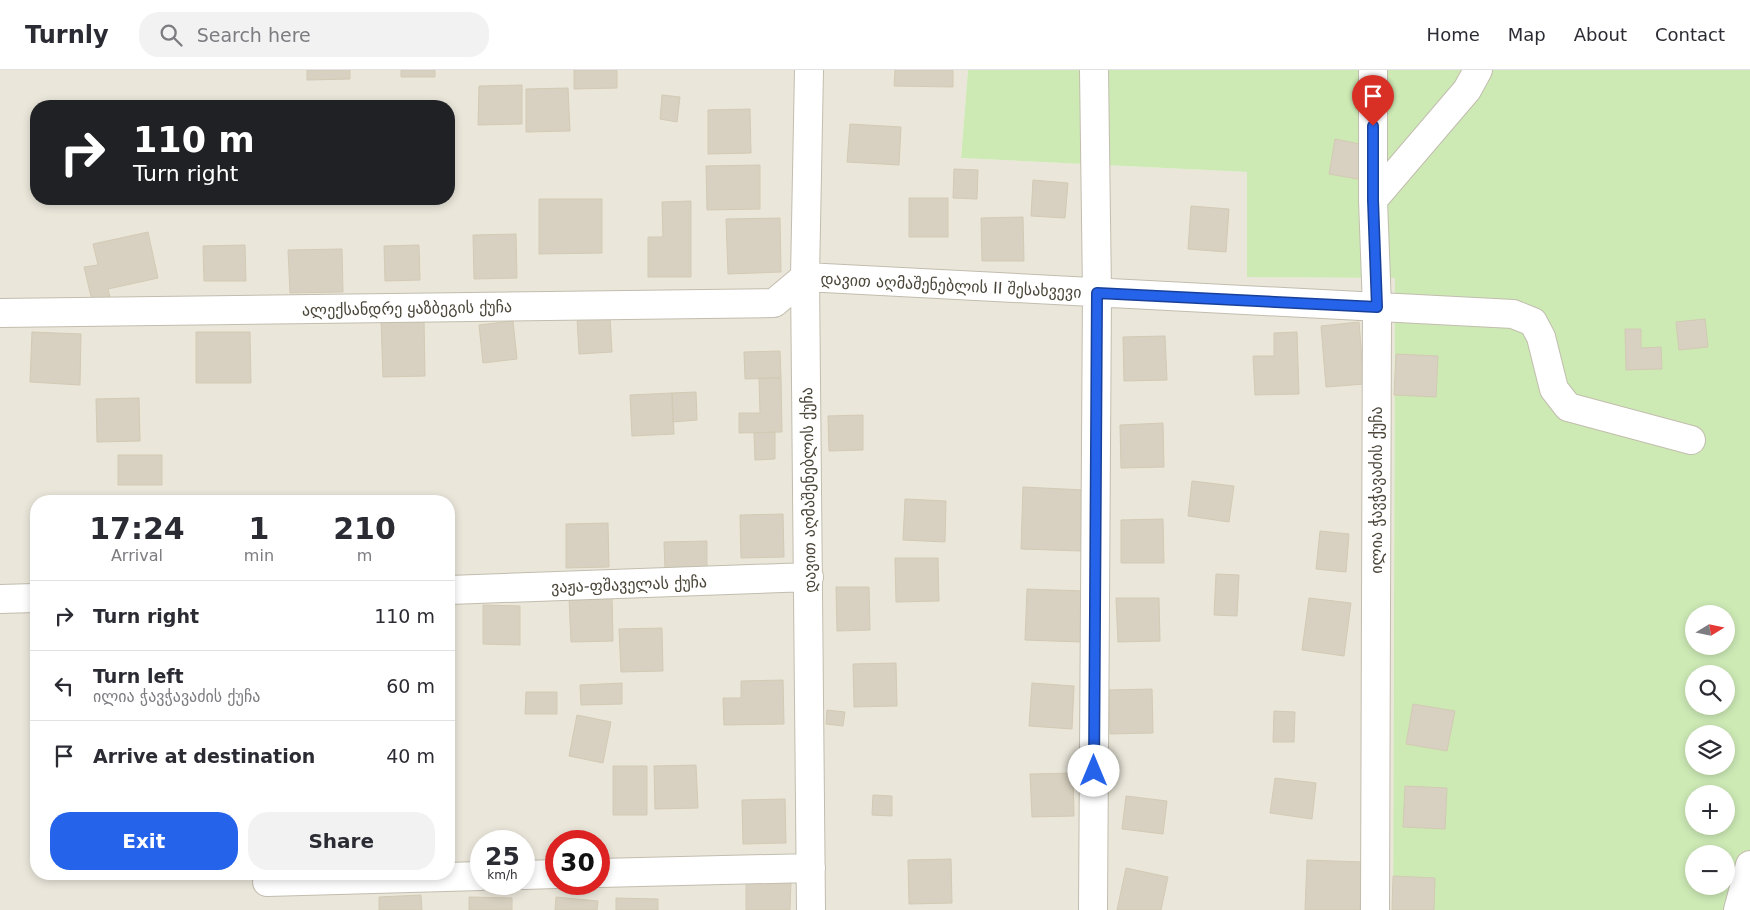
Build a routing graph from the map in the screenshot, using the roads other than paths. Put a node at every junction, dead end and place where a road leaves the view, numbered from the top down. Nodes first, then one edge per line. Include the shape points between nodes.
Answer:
1 (810, 70) edge
2 (1094, 70) edge
3 (1373, 70) edge
4 (1478, 70) edge
5 (1373, 200) junction
6 (805, 277) junction
7 (1097, 293) junction
8 (1377, 307) junction
9 (0, 313) edge
10 (1691, 440) dead end
11 (809, 577) junction
12 (455, 590) edge
13 (30, 598) edge
14 (0, 599) edge
15 (1750, 865) edge
16 (811, 868) junction
17 (610, 873) edge
18 (470, 876) edge
19 (455, 877) edge
20 (338, 880) edge
21 (267, 882) dead end
22 (811, 910) edge
23 (1093, 910) edge
24 (1374, 910) edge
25 (1738, 910) edge

1 - 6 street, დავით აღმაშენებლის ქუჩა
2 - 7 street
3 - 5 street, ილია ჭავჭავაძის ქუჩა
4 - 5 street via 1466,90
5 - 8 street, ილია ჭავჭავაძის ქუჩა
6 - 7 street, დავით აღმაშენებლის II შესახვევი
6 - 9 street, ალექსანდრე ყაზბეგის ქუჩა via 774,303
6 - 11 street, დავით აღმაშენებლის ქუჩა
7 - 8 street, დავით აღმაშენებლის II შესახვევი
7 - 23 street
8 - 10 street, დავით აღმაშენებლის II შესახვევი via 1513,314 1533,322 1554,389 1568,407
8 - 24 street, ილია ჭავჭავაძის ქუჩა
11 - 12 street, ვაჟა-ფშაველას ქუჩა
11 - 16 street, დავით აღმაშენებლის ქუჩა
13 - 14 street
15 - 25 street
16 - 17 street
16 - 22 street, დავით აღმაშენებლის ქუჩა
18 - 19 street
20 - 21 street

